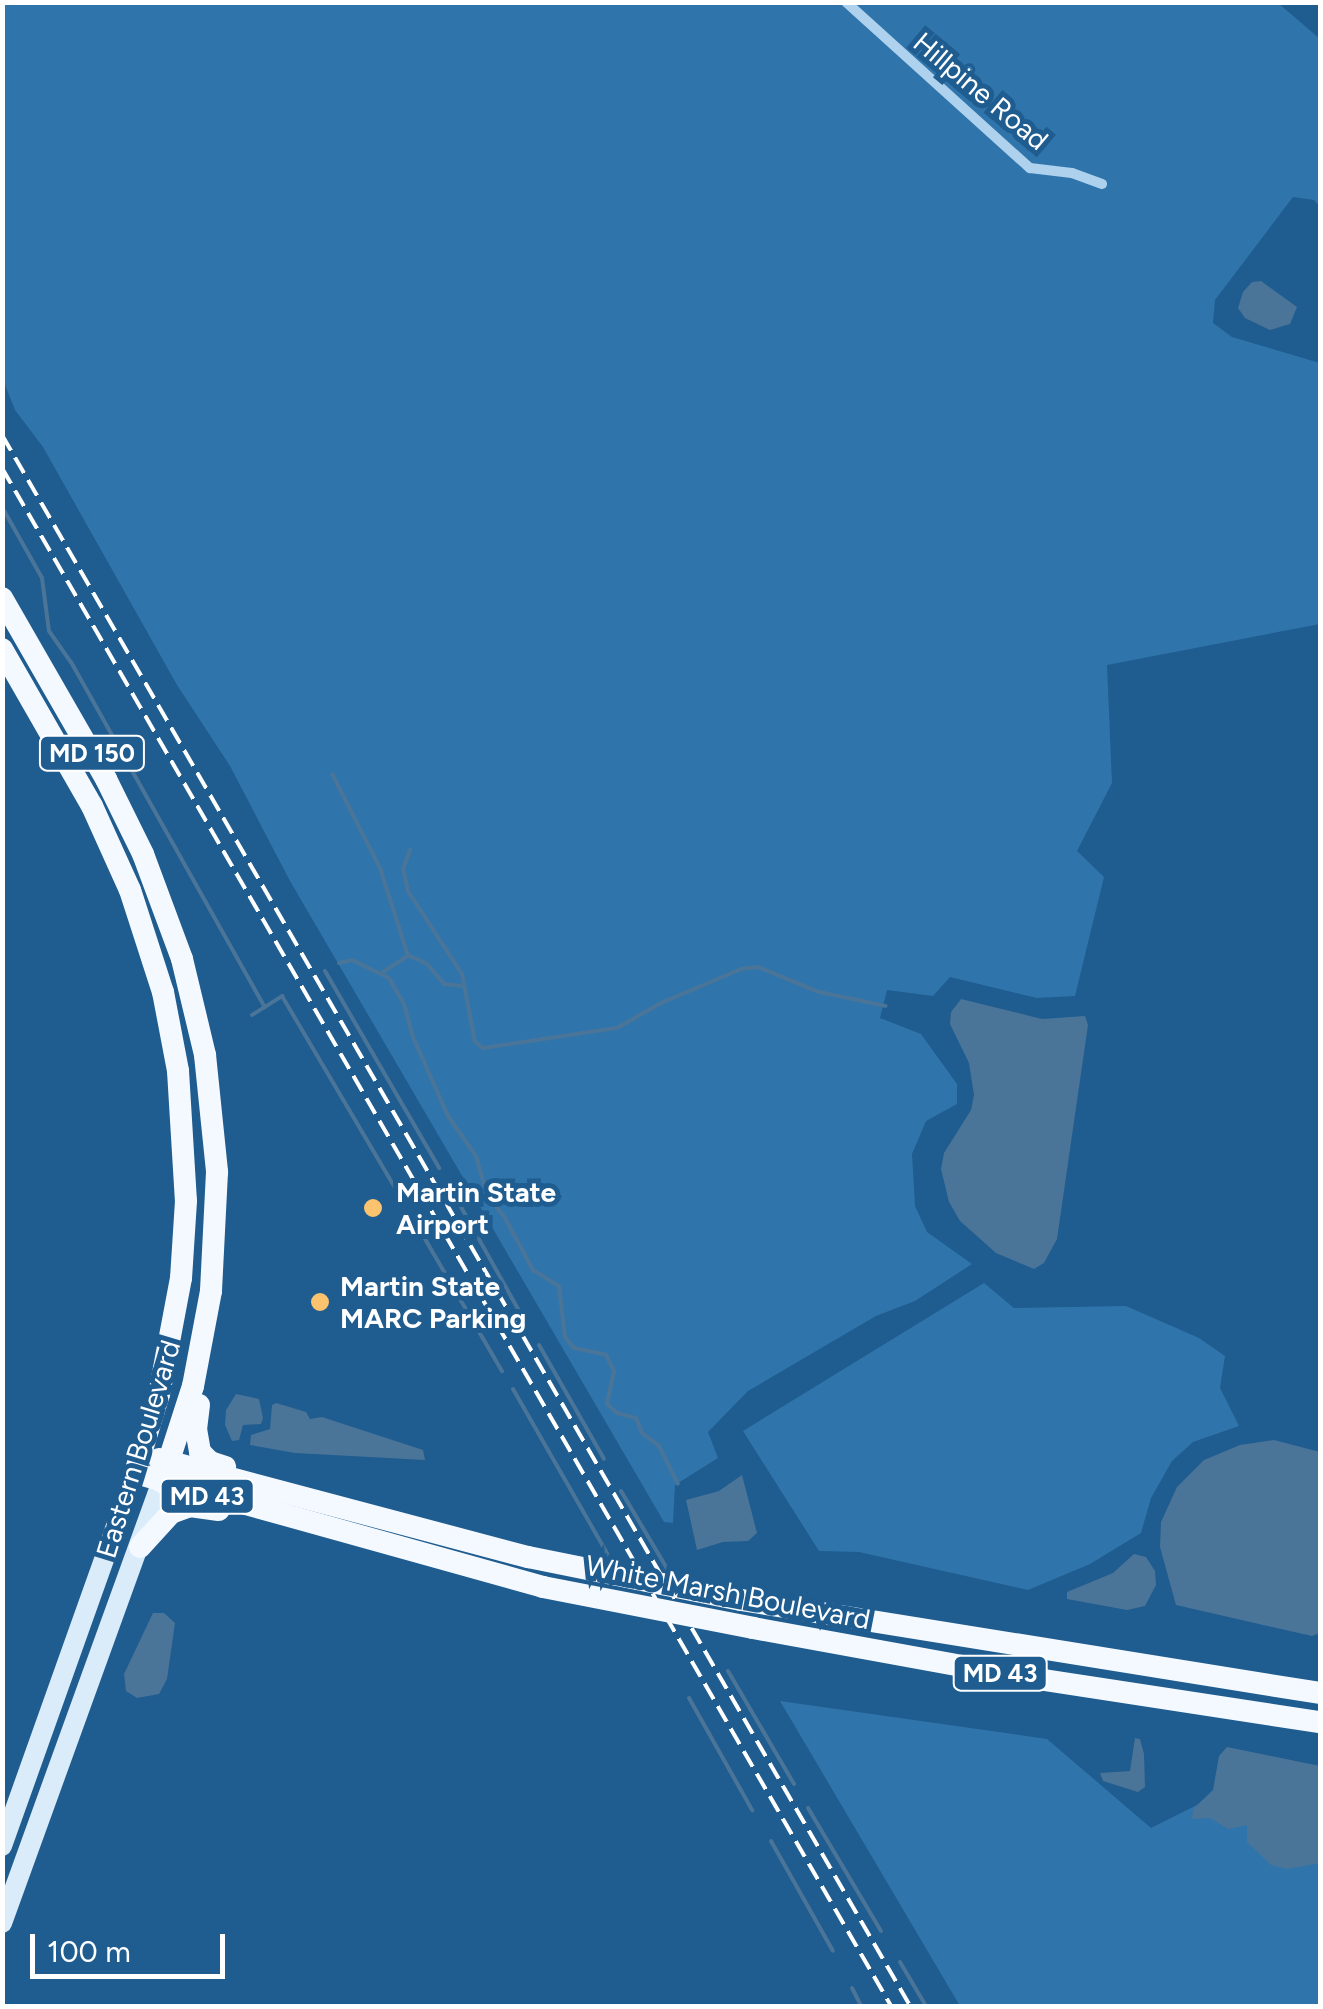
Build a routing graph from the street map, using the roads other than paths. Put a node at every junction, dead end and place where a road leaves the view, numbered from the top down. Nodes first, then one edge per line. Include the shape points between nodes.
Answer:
1 (846, 2) edge
2 (1102, 184) dead end
3 (2, 598) edge
4 (2, 649) edge
5 (198, 1363) junction
6 (138, 1463) junction
7 (166, 1472) junction
8 (334, 1508) junction
9 (281, 1517) junction
10 (140, 1546) junction
11 (1320, 1693) edge
12 (1320, 1722) edge
13 (2, 1846) edge
14 (2, 1923) edge

1 - 2 street, Hillpine Road via 1030,168
3 - 5 main road, Eastern Boulevard / MD 150 via 125,816 182,958 205,1055 216,1143 216,1231
4 - 6 main road, Eastern Boulevard / MD 150 via 92,806 130,890 158,973 178,1071 186,1201 182,1278
5 - 7 main road, Eastern Boulevard / MD 150
5 - 8 main road via 204,1384 196,1437 205,1458 318,1493
6 - 7 main road, White Marsh Boulevard / MD 43
6 - 13 main road, Eastern Boulevard / MD 150
7 - 8 main road, White Marsh Boulevard / MD 43
7 - 9 main road, White Marsh Boulevard / MD 43
7 - 10 main road, Eastern Boulevard / MD 150
8 - 11 main road, White Marsh Boulevard / MD 43, bridge via 528,1557 741,1600
9 - 10 main road via 257,1520 190,1506 171,1513
9 - 12 main road, White Marsh Boulevard / MD 43, bridge via 544,1587 1018,1676
10 - 14 main road, Eastern Boulevard / MD 150

